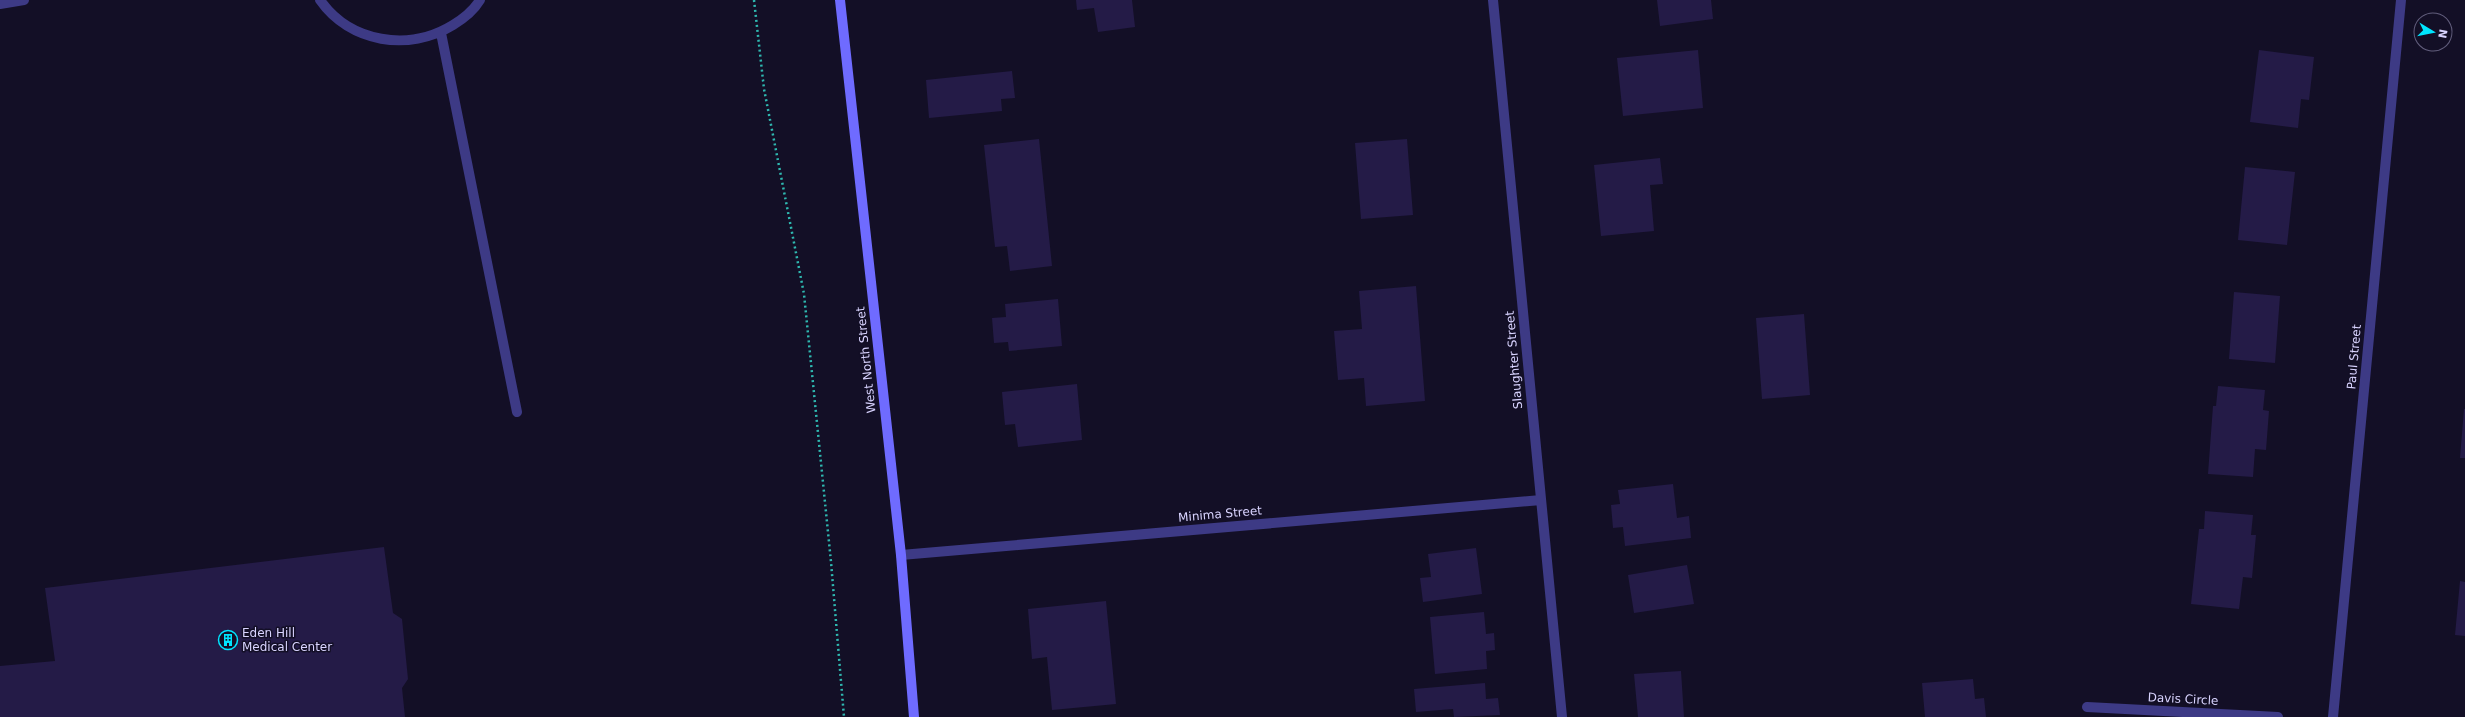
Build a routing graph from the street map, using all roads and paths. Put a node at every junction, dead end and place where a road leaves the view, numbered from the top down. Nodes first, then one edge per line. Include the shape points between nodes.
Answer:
1 (24, 0) edge
2 (320, 0) edge
3 (480, 0) edge
4 (754, 0) edge
5 (840, 0) edge
6 (1493, 0) edge
7 (2401, 0) edge
8 (0, 4) edge
9 (441, 33) junction
10 (517, 412) dead end
11 (1541, 500) junction
12 (901, 555) junction
13 (2087, 707) dead end
14 (844, 717) edge
15 (914, 717) edge
16 (1562, 717) edge
17 (2278, 717) edge
18 (2334, 717) edge

1 - 8 street
2 - 9 street via 326,9 345,25 368,36 392,41 417,40
3 - 9 street via 460,20
4 - 14 path via 764,89 804,294
5 - 12 main road, West North Street
6 - 11 street, Slaughter Street
7 - 18 street, Paul Street
9 - 10 street
11 - 12 street, Minima Street
11 - 16 street, Slaughter Street
12 - 15 main road, West North Street
13 - 17 street, Davis Circle

